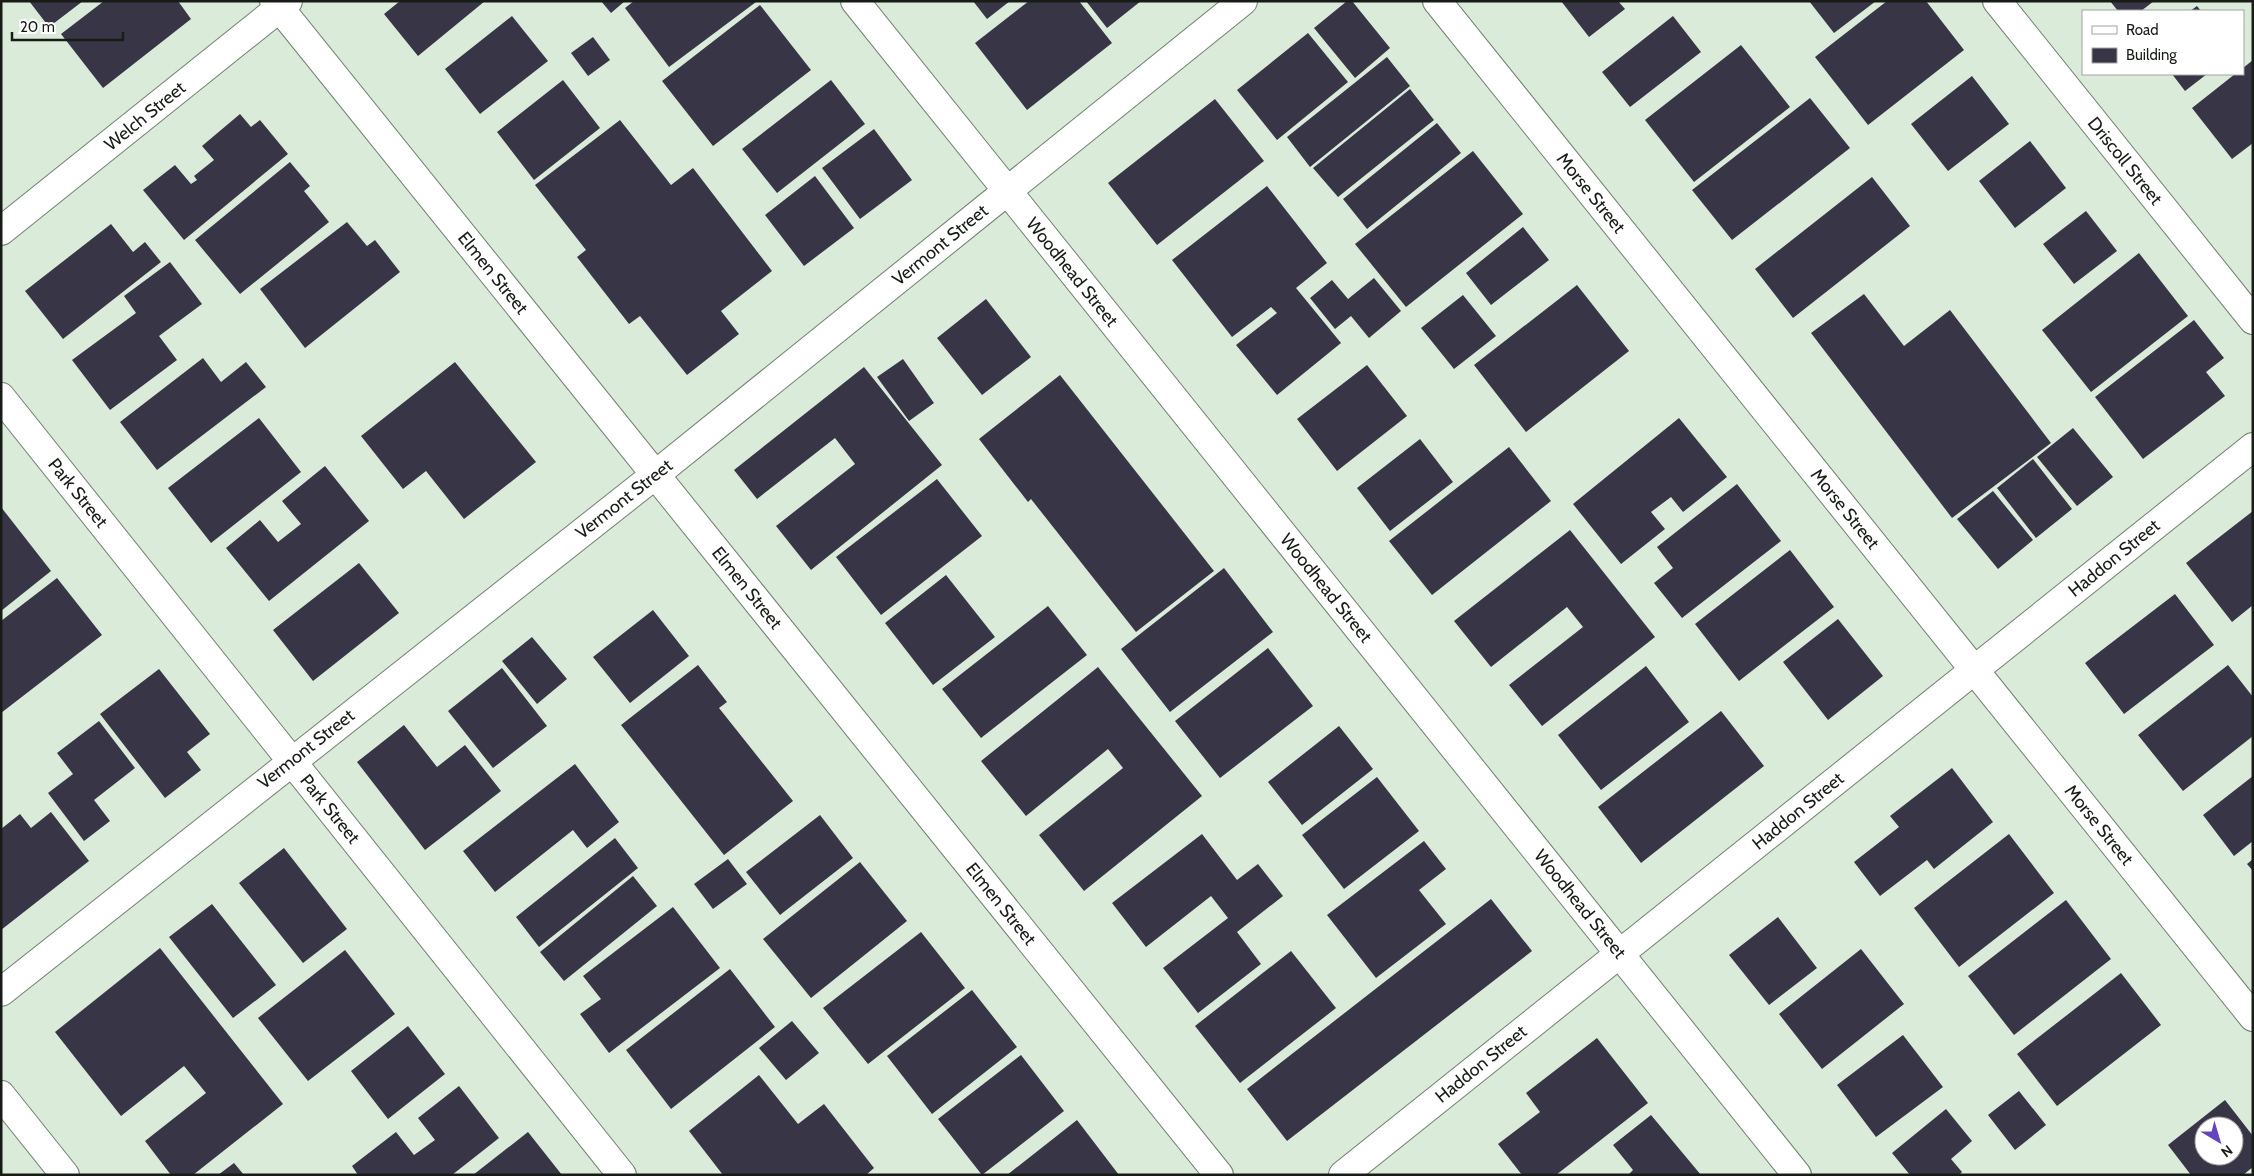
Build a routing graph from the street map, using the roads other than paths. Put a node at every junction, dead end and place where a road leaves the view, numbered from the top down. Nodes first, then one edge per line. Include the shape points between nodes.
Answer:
1 (855, 1) edge
2 (1243, 1) edge
3 (1437, 1) edge
4 (1997, 1) edge
5 (281, 3) edge
6 (1007, 191) junction
7 (1, 231) edge
8 (2253, 320) edge
9 (1, 397) edge
10 (2253, 447) edge
11 (655, 475) junction
12 (1974, 670) junction
13 (291, 760) junction
14 (1619, 953) junction
15 (1, 992) edge
16 (2253, 1017) edge
17 (1, 1095) edge
18 (65, 1175) edge
19 (622, 1175) edge
20 (1219, 1175) edge
21 (1343, 1175) edge
22 (1797, 1175) edge

1 - 6 street, Woodhead Street
2 - 6 street, Vermont Street
3 - 12 street, Morse Street
4 - 8 street, Driscoll Street
5 - 7 street, Welch Street
5 - 11 street, Elmen Street
6 - 11 street, Vermont Street
6 - 14 street, Woodhead Street
9 - 13 street, Park Street
10 - 12 street, Haddon Street
11 - 13 street, Vermont Street
11 - 20 street, Elmen Street
12 - 14 street, Haddon Street
12 - 16 street, Morse Street
13 - 15 street, Vermont Street
13 - 19 street, Park Street
14 - 21 street, Haddon Street
14 - 22 street, Woodhead Street
17 - 18 street

